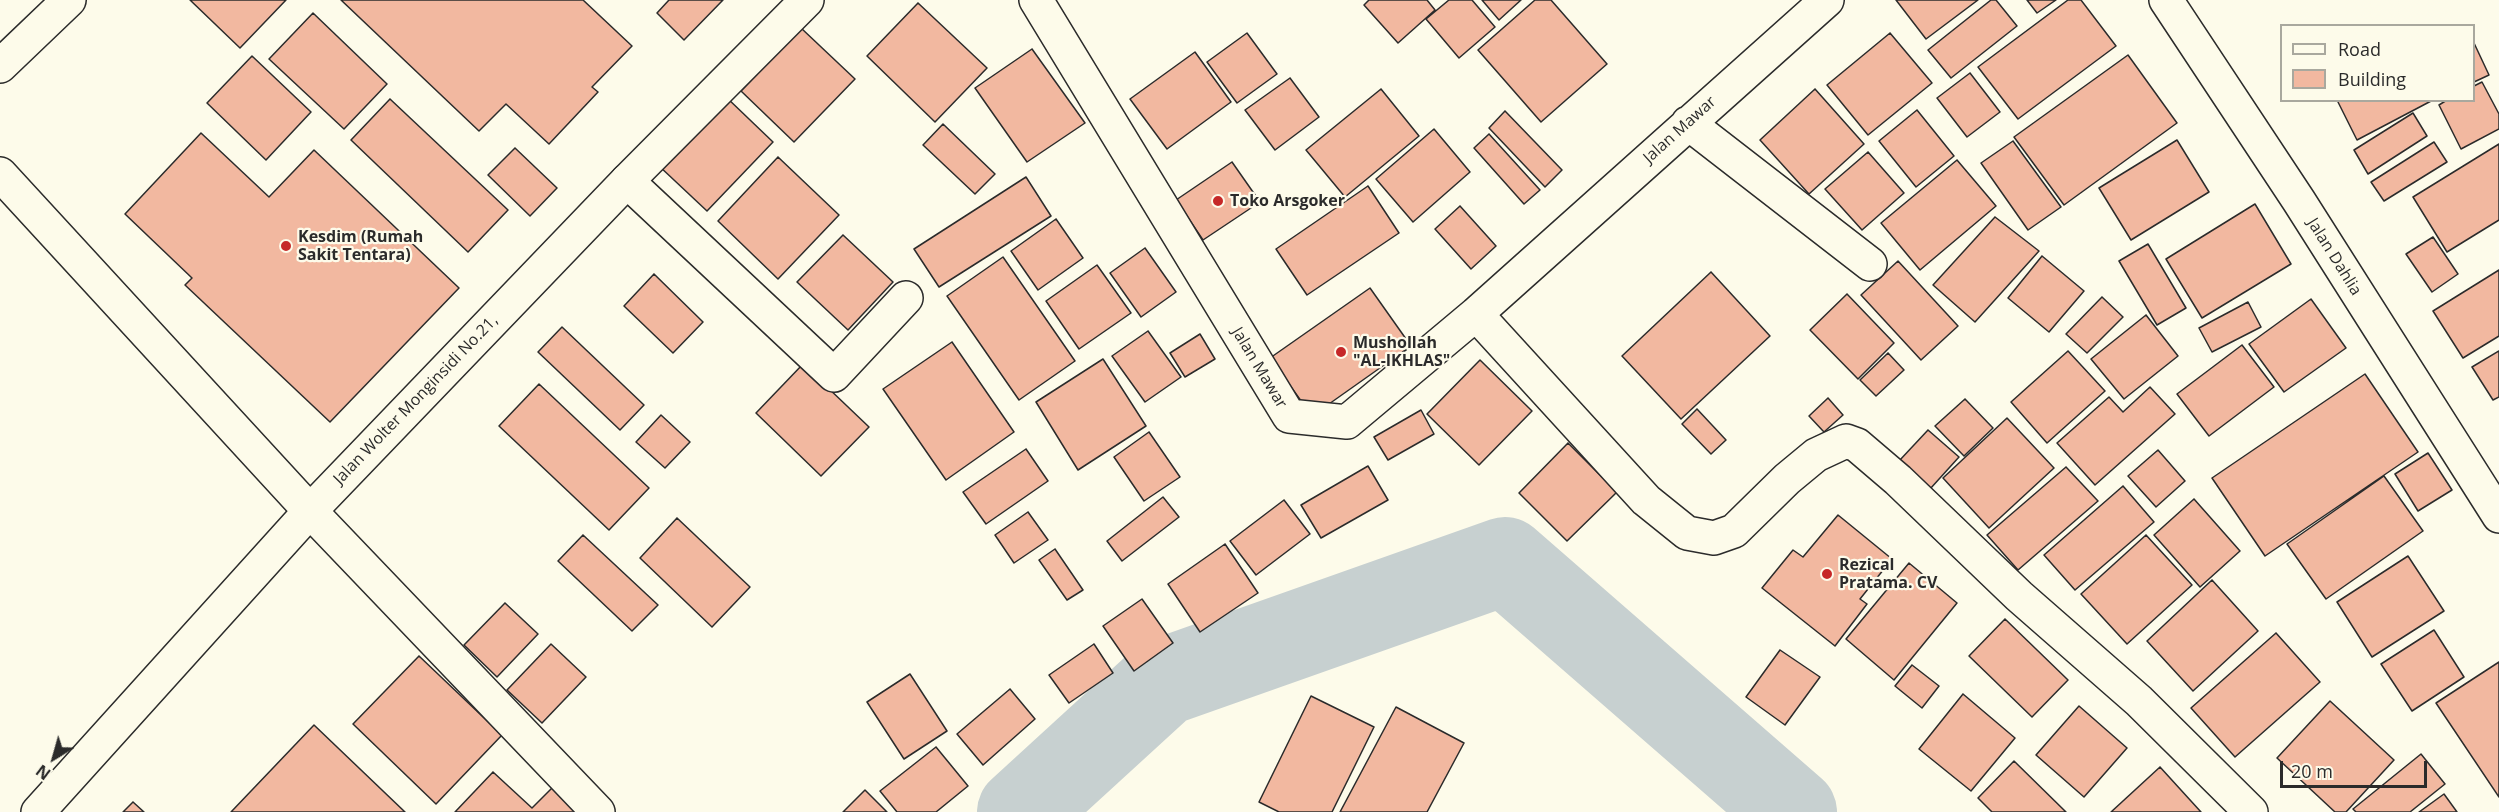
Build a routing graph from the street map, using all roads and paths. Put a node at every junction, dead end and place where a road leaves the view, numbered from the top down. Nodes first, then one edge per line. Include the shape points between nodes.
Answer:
1 (69, 0) edge
2 (807, 0) edge
3 (1036, 0) edge
4 (1827, 0) edge
5 (2166, 0) edge
6 (0, 66) edge
7 (1688, 123) junction
8 (0, 174) edge
9 (627, 180) junction
10 (1870, 264) dead end
11 (906, 298) dead end
12 (1476, 314) junction
13 (310, 511) junction
14 (2499, 516) edge
15 (38, 812) edge
16 (598, 812) edge
17 (2251, 812) edge

1 - 6 main road
2 - 9 main road, Jalan Wolter Monginsidi No.21,
3 - 12 main road, Jalan Mawar via 1288,416 1347,422
4 - 7 main road, Jalan Mawar
5 - 14 main road, Jalan Dahlia
7 - 10 main road
7 - 12 main road, Jalan Mawar
8 - 13 main road
9 - 11 main road via 834,375
9 - 13 main road, Jalan Wolter Monginsidi No.21,
12 - 17 main road via 1646,500 1686,533 1714,538 1734,531 1816,456 1846,441 1857,445 2139,701
13 - 15 main road, Jalan Wolter Monginsidi No.21,
13 - 16 main road

